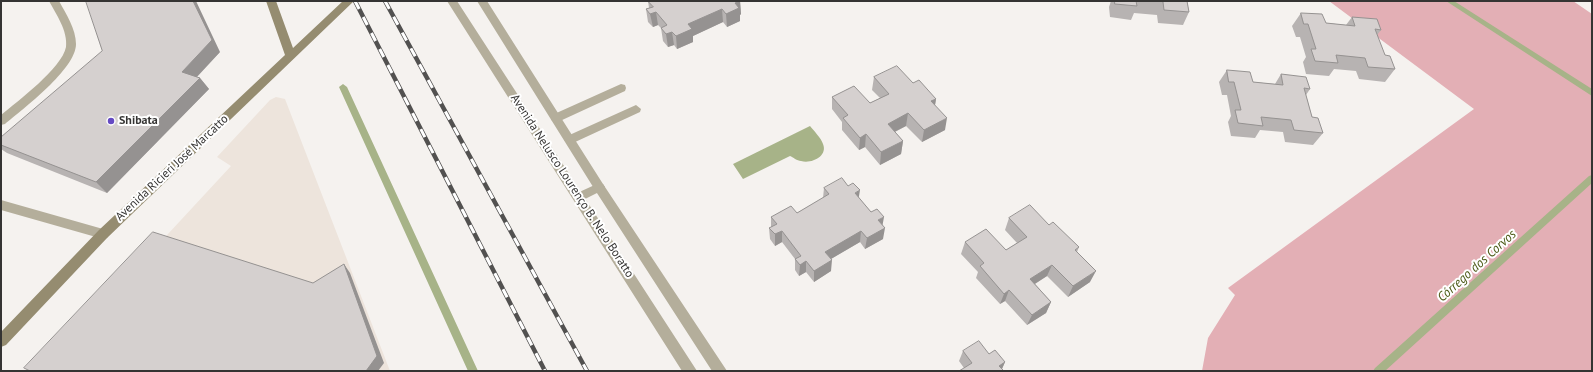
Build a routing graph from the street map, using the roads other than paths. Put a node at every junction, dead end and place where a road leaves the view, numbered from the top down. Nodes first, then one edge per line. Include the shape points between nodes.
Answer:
1 (54, 1) edge
2 (271, 1) edge
3 (350, 1) edge
4 (452, 1) edge
5 (482, 1) edge
6 (291, 56) junction
7 (621, 88) dead end
8 (636, 108) dead end
9 (556, 118) junction
10 (1, 121) edge
11 (569, 140) junction
12 (599, 187) junction
13 (579, 197) junction
14 (1, 205) edge
15 (103, 234) junction
16 (1, 341) edge
17 (690, 371) edge
18 (720, 371) edge

1 - 10 street via 70,34 70,56
2 - 6 main road
3 - 6 main road, Avenida Ricieri José Marcatto
4 - 13 street, Avenida Nelusco Lourenço B. Nelo Boratto
5 - 9 street, Avenida Nelusco Lourenço B. Nelo Boratto
6 - 15 main road, Avenida Ricieri José Marcatto
7 - 9 lane
8 - 11 lane
9 - 11 street, Avenida Nelusco Lourenço B. Nelo Boratto
11 - 12 street, Avenida Nelusco Lourenço B. Nelo Boratto
12 - 13 lane
12 - 18 street, Avenida Nelusco Lourenço B. Nelo Boratto
13 - 17 street, Avenida Nelusco Lourenço B. Nelo Boratto
14 - 15 street
15 - 16 main road, Avenida Ricieri José Marcatto

